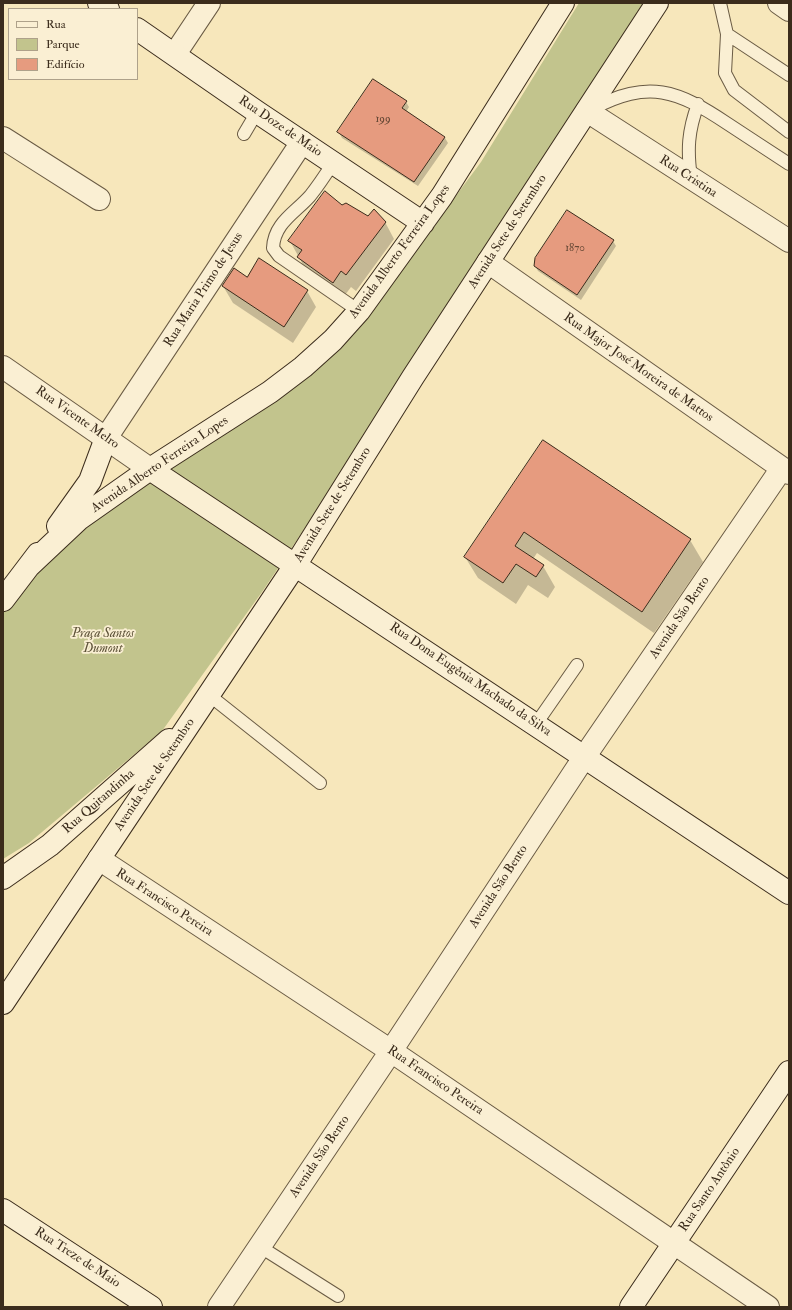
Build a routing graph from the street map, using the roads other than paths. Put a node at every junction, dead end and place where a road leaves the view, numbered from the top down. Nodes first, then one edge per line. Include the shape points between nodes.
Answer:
1 (209, 3) edge
2 (563, 3) edge
3 (657, 3) edge
4 (720, 3) edge
5 (779, 3) edge
6 (789, 10) edge
7 (138, 30) edge
8 (727, 34) junction
9 (175, 54) junction
10 (789, 75) edge
11 (698, 104) junction
12 (587, 111) junction
13 (257, 112) junction
14 (789, 132) edge
15 (244, 134) dead end
16 (3, 138) edge
17 (302, 142) junction
18 (332, 162) junction
19 (789, 164) edge
20 (690, 178) junction
21 (99, 199) dead end
22 (423, 223) junction
23 (789, 242) edge
24 (488, 262) junction
25 (359, 311) junction
26 (3, 367) edge
27 (106, 438) junction
28 (150, 469) junction
29 (786, 471) edge
30 (296, 564) junction
31 (29, 566) junction
32 (3, 600) edge
33 (577, 665) dead end
34 (209, 695) junction
35 (191, 721) junction
36 (536, 724) junction
37 (585, 756) junction
38 (320, 783) dead end
39 (99, 859) junction
40 (3, 878) edge
41 (789, 894) edge
42 (3, 1003) edge
43 (391, 1051) junction
44 (789, 1072) edge
45 (3, 1210) edge
46 (674, 1243) junction
47 (259, 1246) junction
48 (338, 1296) dead end
49 (151, 1307) edge
50 (219, 1307) edge
51 (631, 1307) edge
52 (768, 1307) edge

1 - 9 street
2 - 22 street, Avenida Alberto Ferreira Lopes
3 - 12 street, Avenida Sete de Setembro
4 - 8 lane
5 - 6 street
7 - 9 street, Rua Doze de Maio
8 - 10 lane
8 - 14 lane via 725,73 734,90
9 - 13 street, Rua Doze de Maio
11 - 12 lane via 679,95 656,92 613,98
11 - 19 lane
11 - 20 lane via 691,122 689,139
12 - 20 street, Rua Cristina
12 - 24 street, Avenida Sete de Setembro
13 - 15 lane
13 - 17 street, Rua Doze de Maio
16 - 21 street
17 - 18 street, Rua Doze de Maio
17 - 27 street, Rua Maria Primo de Jesus
18 - 22 street, Rua Doze de Maio
18 - 25 lane via 309,197 276,232 273,248 279,256
20 - 23 street, Rua Cristina
22 - 25 street, Avenida Alberto Ferreira Lopes
24 - 29 street, Rua Major José Moreira de Mattos
24 - 30 street, Avenida Sete de Setembro
25 - 28 street, Avenida Alberto Ferreira Lopes via 333,340 298,371 270,392
26 - 27 street, Rua Vicente Melro
27 - 28 street, Rua Vicente Melro
27 - 31 street, Rua Maria Primo de Jesus via 90,481
28 - 30 street, Rua Dona Eugênia Machado da Silva
28 - 31 street, Avenida Alberto Ferreira Lopes via 79,519
29 - 37 street, Avenida São Bento
30 - 34 street, Avenida Sete de Setembro
30 - 36 street, Rua Dona Eugênia Machado da Silva
31 - 32 street
33 - 36 lane
34 - 35 street, Avenida Sete de Setembro
34 - 38 lane
35 - 39 street, Avenida Sete de Setembro
35 - 40 street, Rua Quitandinha via 50,845
36 - 37 street, Rua Dona Eugênia Machado da Silva
37 - 41 street, Rua Dona Eugênia Machado da Silva
37 - 43 street, Avenida São Bento
39 - 42 street, Avenida Sete de Setembro
39 - 43 street, Rua Francisco Pereira
43 - 46 street, Rua Francisco Pereira
43 - 47 street, Avenida São Bento
44 - 46 street, Rua Santo Antônio
45 - 49 street, Rua Treze de Maio
46 - 51 street, Rua Santo Antônio
46 - 52 street, Rua Francisco Pereira
47 - 48 lane
47 - 50 street, Avenida São Bento

